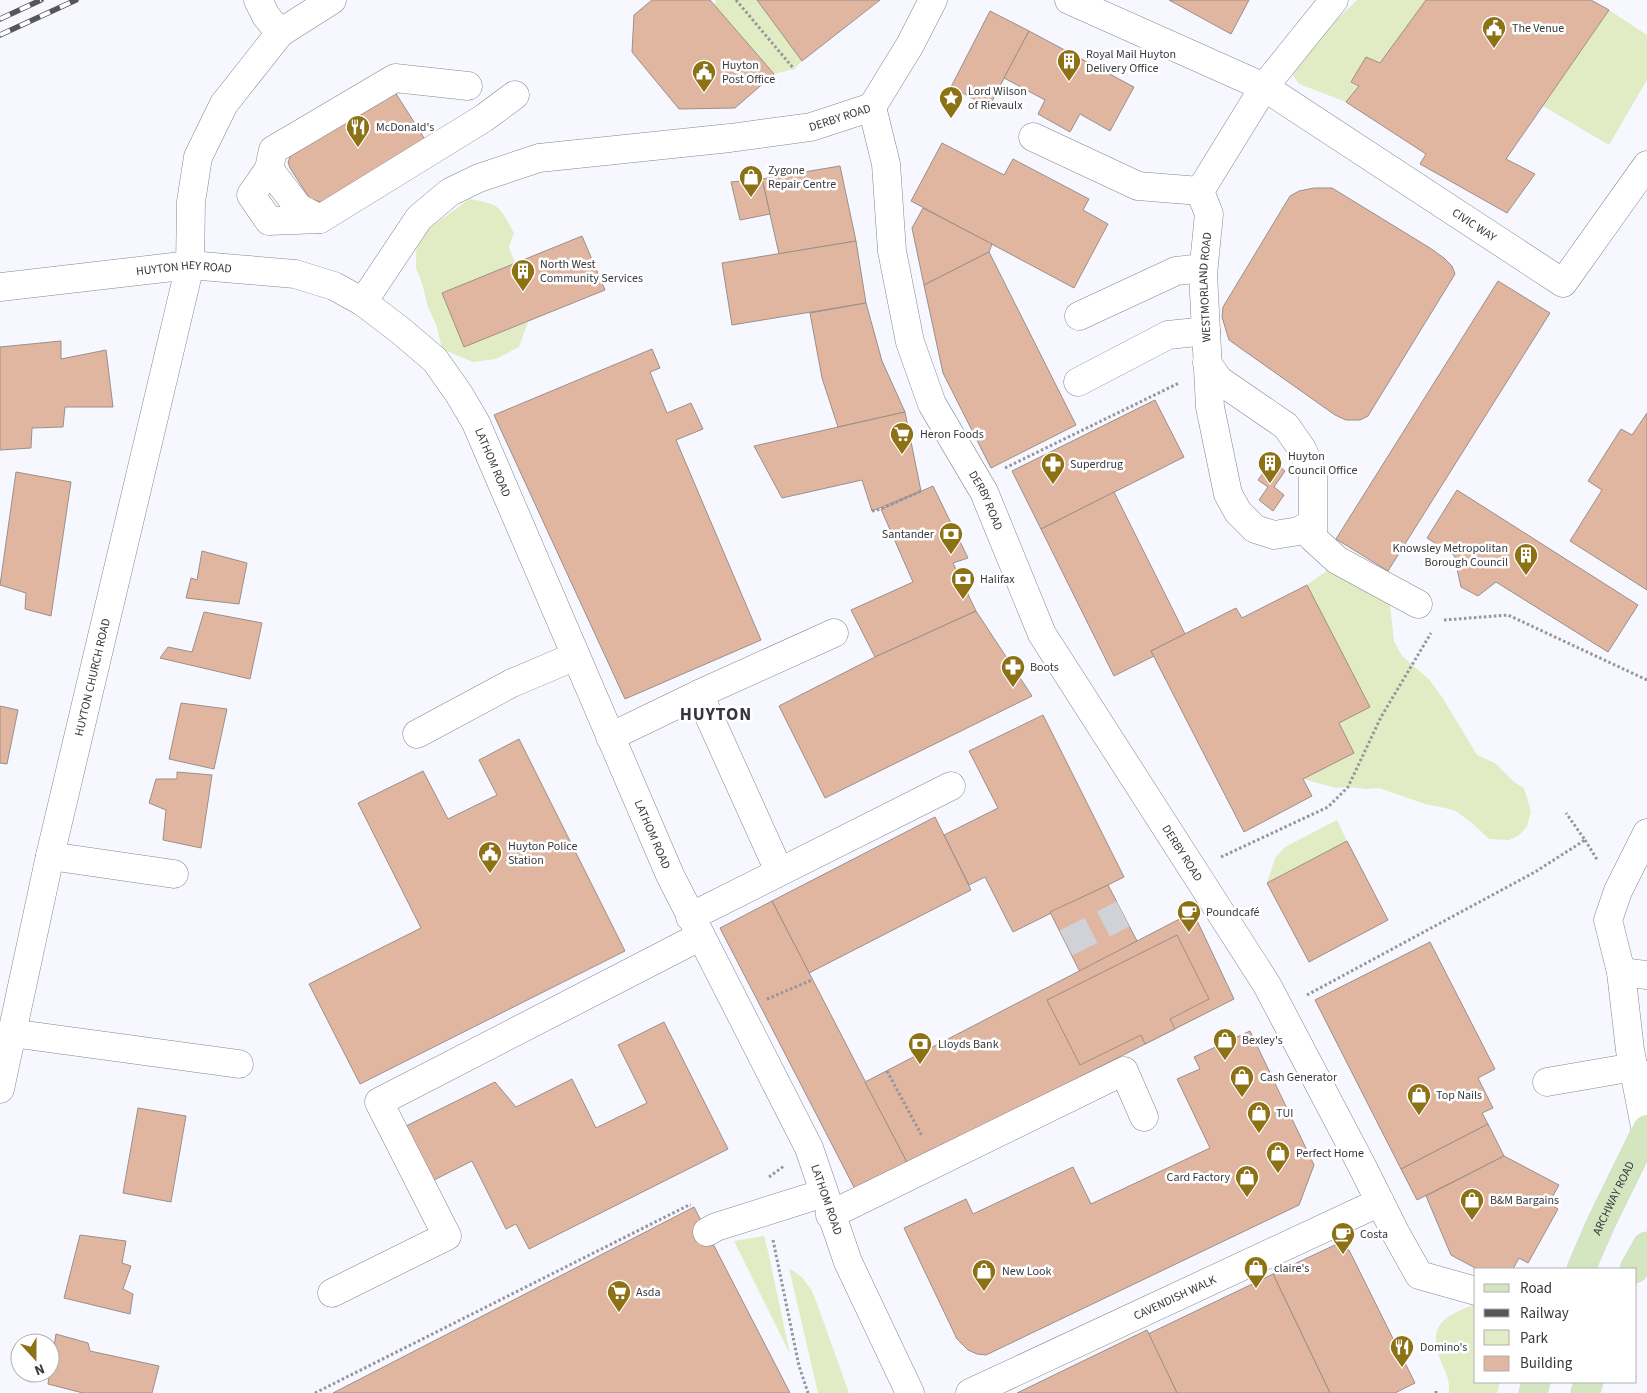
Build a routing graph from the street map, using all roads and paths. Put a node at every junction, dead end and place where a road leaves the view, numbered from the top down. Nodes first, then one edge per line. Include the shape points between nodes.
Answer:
1 (258, 0) edge
2 (332, 0) edge
3 (736, 0) edge
4 (933, 0) edge
5 (1069, 0) edge
6 (1334, 0) edge
7 (280, 33) junction
8 (794, 69) dead end
9 (468, 86) dead end
10 (1264, 87) junction
11 (515, 95) dead end
12 (872, 107) junction
13 (1033, 137) dead end
14 (1647, 165) edge
15 (1200, 191) junction
16 (190, 265) junction
17 (1203, 268) junction
18 (0, 287) edge
19 (363, 302) junction
20 (1079, 316) dead end
21 (1206, 331) junction
22 (1208, 371) junction
23 (1078, 382) dead end
24 (978, 481) junction
25 (922, 491) dead end
26 (872, 511) dead end
27 (1312, 524) junction
28 (1428, 612) joint
29 (1434, 628) dead end
30 (834, 633) dead end
31 (576, 656) junction
32 (1647, 680) edge
33 (699, 694) junction
34 (417, 734) dead end
35 (610, 737) junction
36 (951, 786) dead end
37 (1566, 813) dead end
38 (1647, 833) edge
39 (50, 856) junction
40 (1194, 870) junction
41 (779, 871) junction
42 (174, 874) dead end
43 (696, 926) junction
44 (1640, 972) edge
45 (812, 980) dead end
46 (1280, 1009) junction
47 (739, 1011) junction
48 (11, 1033) junction
49 (239, 1064) dead end
50 (1634, 1067) junction
51 (887, 1071) dead end
52 (1547, 1082) dead end
53 (0, 1089) edge
54 (1144, 1117) dead end
55 (1646, 1131) edge
56 (809, 1148) junction
57 (936, 1163) junction
58 (1380, 1202) junction
59 (827, 1204) junction
60 (696, 1207) dead end
61 (766, 1212) junction
62 (707, 1232) dead end
63 (1647, 1246) edge
64 (1581, 1268) edge
65 (1635, 1268) edge
66 (1474, 1290) edge
67 (332, 1293) dead end
68 (315, 1393) edge
69 (808, 1393) edge
70 (910, 1393) edge
71 (970, 1393) edge

1 - 7 street
2 - 7 street, HUYTON CHURCH ROAD
3 - 8 path
4 - 12 street
5 - 10 street
6 - 10 street
7 - 16 street, HUYTON CHURCH ROAD via 224,104 198,157 191,202
9 - 11 street via 395,78 273,150 269,169 251,195 269,221 320,219 484,118
10 - 14 street, CIVIC WAY via 1563,283
10 - 15 street
12 - 19 street, DERBY ROAD via 811,127 539,158 479,178 450,192 419,218
12 - 24 street, DERBY ROAD via 886,164 892,251 910,342 932,404
13 - 15 street via 1138,186
15 - 17 street, WESTMORLAND ROAD via 1209,214
16 - 18 street, HUYTON HEY ROAD
16 - 19 street, HUYTON HEY ROAD via 295,274 334,286
16 - 39 street, HUYTON CHURCH ROAD
17 - 20 street via 1176,271
17 - 21 street, WESTMORLAND ROAD
19 - 31 street, LATHOM ROAD via 435,360 460,394 476,423
21 - 22 street, WESTMORLAND ROAD
21 - 23 street via 1168,335
22 - 24 path
22 - 27 street via 1286,426 1302,449 1313,474
22 - 27 street, WESTMORLAND ROAD via 1218,453 1228,494 1238,512 1254,529 1274,535 1299,531
24 - 40 street, DERBY ROAD via 1042,634
25 - 26 path
27 - 28 street via 1313,538 1337,560
28 - 32 path via 1508,615
29 - 40 path via 1381,717 1348,787 1328,807
30 - 33 street
31 - 34 street via 512,683
31 - 35 street, LATHOM ROAD
33 - 35 street
33 - 41 street
35 - 43 street, LATHOM ROAD via 670,875
36 - 41 street
37 - 46 path via 1585,840 1535,872
38 - 44 street via 1608,920
39 - 42 street
39 - 48 street, HUYTON CHURCH ROAD
40 - 46 street, DERBY ROAD
41 - 43 street
43 - 47 street, LATHOM ROAD
43 - 67 street via 379,1102 447,1236
44 - 50 street
45 - 47 path
46 - 58 street
47 - 56 street, LATHOM ROAD
48 - 49 street
48 - 53 street, HUYTON CHURCH ROAD
50 - 52 street
50 - 55 street
51 - 57 path
54 - 57 street via 1124,1072
55 - 64 main road, ARCHWAY ROAD
56 - 59 street, LATHOM ROAD
56 - 61 path via 755,1185
57 - 59 street
58 - 66 street via 1419,1275
58 - 71 street, CAVENDISH WALK
59 - 61 street
59 - 70 street, LATHOM ROAD via 848,1262
60 - 68 path via 689,1205
61 - 62 street
61 - 69 path via 799,1366
63 - 65 main road

